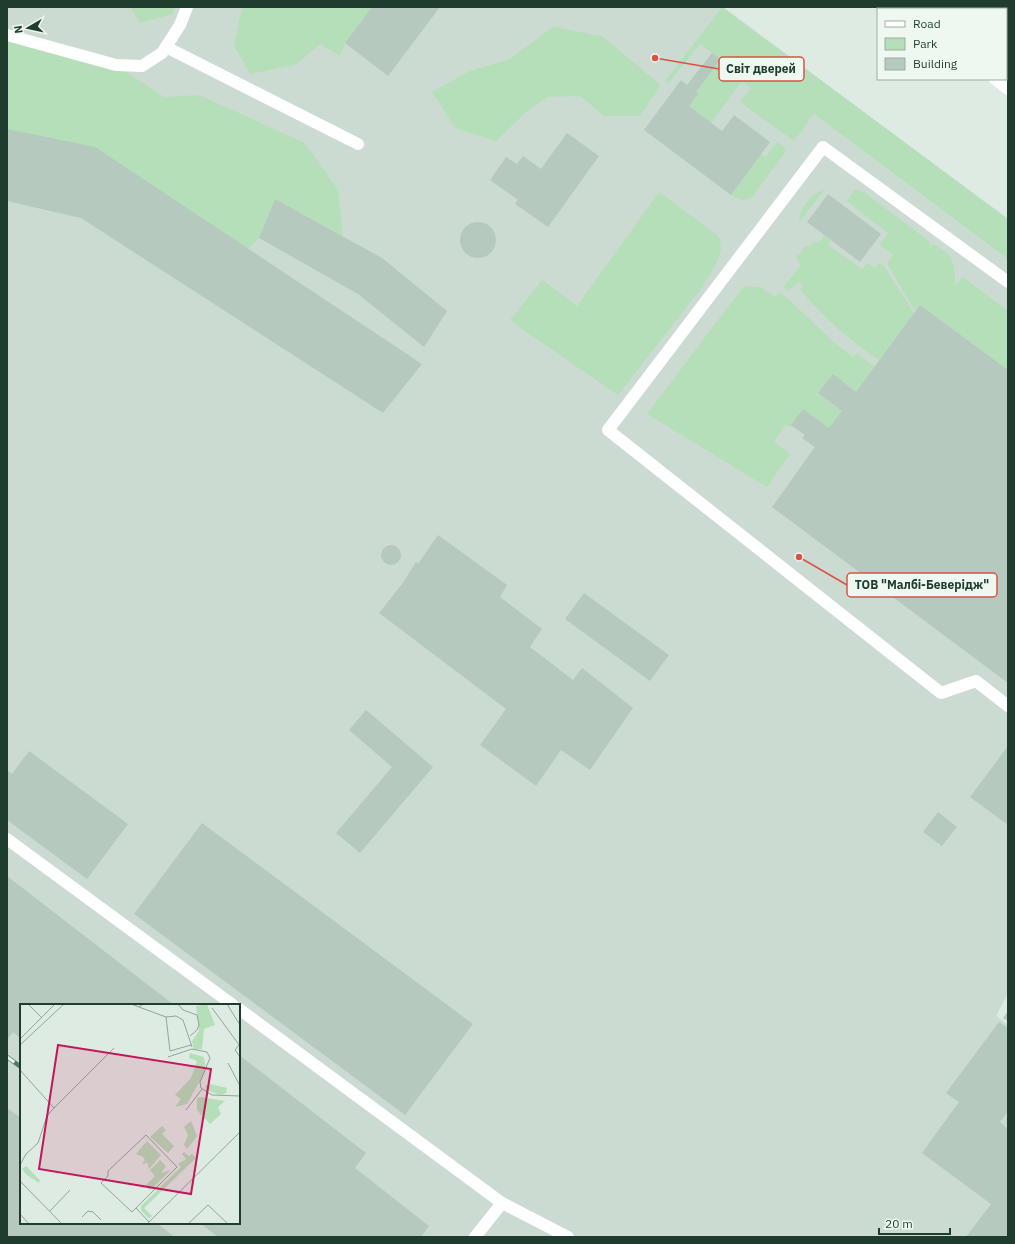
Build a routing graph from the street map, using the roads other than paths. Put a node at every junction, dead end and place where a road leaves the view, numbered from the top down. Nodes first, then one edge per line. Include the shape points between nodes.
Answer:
1 (187, 7) edge
2 (7, 35) edge
3 (166, 47) junction
4 (996, 80) edge
5 (1008, 89) edge
6 (358, 144) dead end
7 (1008, 282) edge
8 (1008, 706) edge
9 (7, 839) edge
10 (232, 1004) edge
11 (240, 1010) edge
12 (502, 1203) junction
13 (475, 1237) edge
14 (568, 1237) edge

1 - 3 street via 180,25
2 - 3 street via 116,65 142,66 162,54
3 - 6 street
4 - 5 street
7 - 8 street via 823,147 608,430 941,693 976,681
9 - 10 street
11 - 12 street
12 - 13 street
12 - 14 street

